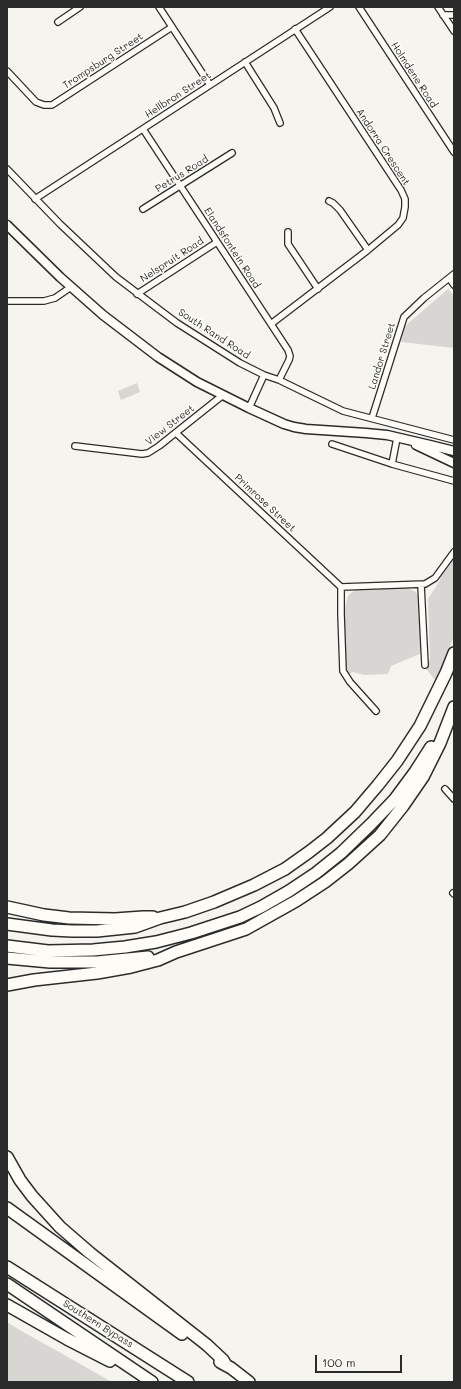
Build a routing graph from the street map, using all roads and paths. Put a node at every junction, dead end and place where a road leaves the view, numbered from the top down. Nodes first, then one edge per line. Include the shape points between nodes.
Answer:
1 (80, 7) edge
2 (159, 7) edge
3 (330, 7) edge
4 (359, 7) edge
5 (438, 7) edge
6 (443, 15) junction
7 (454, 15) edge
8 (58, 22) dead end
9 (172, 27) junction
10 (295, 29) junction
11 (454, 31) edge
12 (245, 62) junction
13 (7, 71) edge
14 (210, 85) junction
15 (280, 123) dead end
16 (143, 129) junction
17 (454, 152) edge
18 (232, 153) dead end
19 (7, 169) edge
20 (180, 186) junction
21 (35, 199) junction
22 (328, 201) dead end
23 (142, 209) dead end
24 (7, 225) edge
25 (288, 232) dead end
26 (217, 242) junction
27 (368, 250) junction
28 (454, 274) edge
29 (449, 278) junction
30 (454, 285) edge
31 (71, 287) junction
32 (318, 288) junction
33 (137, 294) junction
34 (7, 301) edge
35 (271, 324) junction
36 (264, 375) junction
37 (279, 380) junction
38 (223, 395) junction
39 (249, 408) junction
40 (372, 418) junction
41 (176, 433) junction
42 (397, 438) junction
43 (406, 440) junction
44 (454, 440) edge
45 (332, 444) dead end
46 (75, 446) dead end
47 (454, 451) edge
48 (454, 463) edge
49 (392, 464) junction
50 (454, 481) edge
51 (454, 552) edge
52 (421, 585) junction
53 (341, 587) junction
54 (454, 653) edge
55 (425, 665) dead end
56 (454, 706) edge
57 (376, 711) dead end
58 (447, 724) junction
59 (445, 789) dead end
60 (454, 799) edge
61 (7, 907) edge
62 (160, 918) junction
63 (7, 924) edge
64 (7, 946) edge
65 (176, 952) junction
66 (7, 958) edge
67 (7, 985) edge
68 (7, 1157) edge
69 (7, 1208) edge
70 (7, 1267) edge
71 (7, 1284) edge
72 (7, 1305) edge
73 (226, 1365) junction
74 (152, 1382) edge
75 (188, 1382) edge
76 (249, 1382) edge

1 - 8 street
2 - 9 street
3 - 10 street, Hellbron Street
4 - 17 street, Holmdene Road
5 - 6 street
6 - 7 street
6 - 11 street
9 - 13 street, Trompsburg Street via 54,104 43,105 32,98
9 - 14 street
10 - 12 street, Hellbron Street
10 - 27 street, Andorra Crescent via 404,195 405,211 400,222
12 - 14 street, Hellbron Street
12 - 15 street via 274,108
14 - 16 street, Hellbron Street
16 - 20 street, Elandsfontein Road
16 - 21 street, Hellbron Street
18 - 20 street, Petrus Road
19 - 21 street, South Rand Road
20 - 23 street, Petrus Road
20 - 26 street, Elandsfontein Road
21 - 33 street, South Rand Road via 86,250
22 - 27 street via 340,210
24 - 31 main road
25 - 32 street via 288,244
26 - 33 street, Nelspruit Road
26 - 35 street, Elandsfontein Road
27 - 32 street, Andorra Crescent
28 - 29 street, Landor Street
29 - 30 street
29 - 40 street, Landor Street via 404,317
31 - 34 street via 55,298 44,301
31 - 38 main road via 158,357
32 - 35 street, Andorra Crescent
33 - 36 street, South Rand Road via 220,351
35 - 37 street, Elandsfontein Road via 290,353
36 - 37 street, South Rand Road
36 - 39 street
37 - 40 street, South Rand Road via 335,408
38 - 39 main road
38 - 41 street, View Street
39 - 42 main road via 284,424 306,429
40 - 44 street, South Rand Road
41 - 46 street, View Street via 155,450 145,454
41 - 53 street, Primrose Street
42 - 43 main road
42 - 49 street
43 - 47 main road
43 - 48 main road
45 - 49 street
49 - 50 street
51 - 52 street via 435,578
52 - 53 street
52 - 55 street
53 - 57 street via 343,671
54 - 62 highway via 420,726 397,761 344,822 285,869 254,885 185,912
56 - 58 highway
58 - 64 highway via 415,772 371,824 316,873 262,907 191,933 125,947 48,951
58 - 65 highway via 423,777 403,806 380,834 348,864 296,901 246,929
59 - 60 street
61 - 62 highway via 69,918
62 - 63 highway via 135,927 97,931 52,930
65 - 66 highway via 98,962 50,962
65 - 67 highway via 131,967
68 - 73 highway via 32,1196 60,1227 207,1345
69 - 73 highway
70 - 75 highway, Southern Bypass
71 - 74 highway, Southern Bypass
72 - 74 highway
73 - 76 highway

